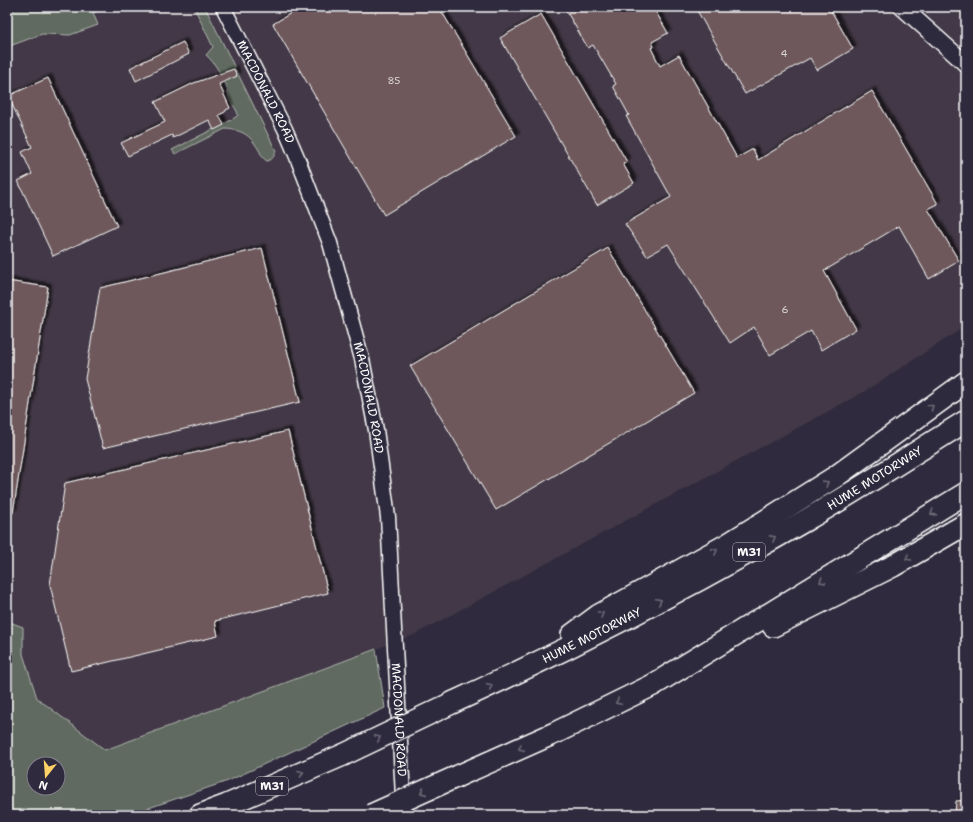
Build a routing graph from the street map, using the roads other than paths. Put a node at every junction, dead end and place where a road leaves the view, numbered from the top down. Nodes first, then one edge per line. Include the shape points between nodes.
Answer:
1 (223, 7) edge
2 (902, 7) edge
3 (966, 64) edge
4 (966, 382) edge
5 (966, 422) edge
6 (966, 493) edge
7 (966, 524) edge
8 (525, 670) junction
9 (653, 685) junction
10 (200, 815) edge
11 (371, 815) edge
12 (404, 815) edge

1 - 12 street, MACDONALD ROAD via 297,157 330,244 362,359 376,430 388,517
2 - 3 main road
8 -> 4 highway via 599,614 728,544 835,477
8 -> 5 highway, HUME MOTORWAY / M31 via 668,597 807,520
6 -> 9 highway
7 -> 9 highway via 893,566
10 -> 8 highway, HUME MOTORWAY / M31, bridge via 343,755
9 -> 11 highway, bridge via 557,732

